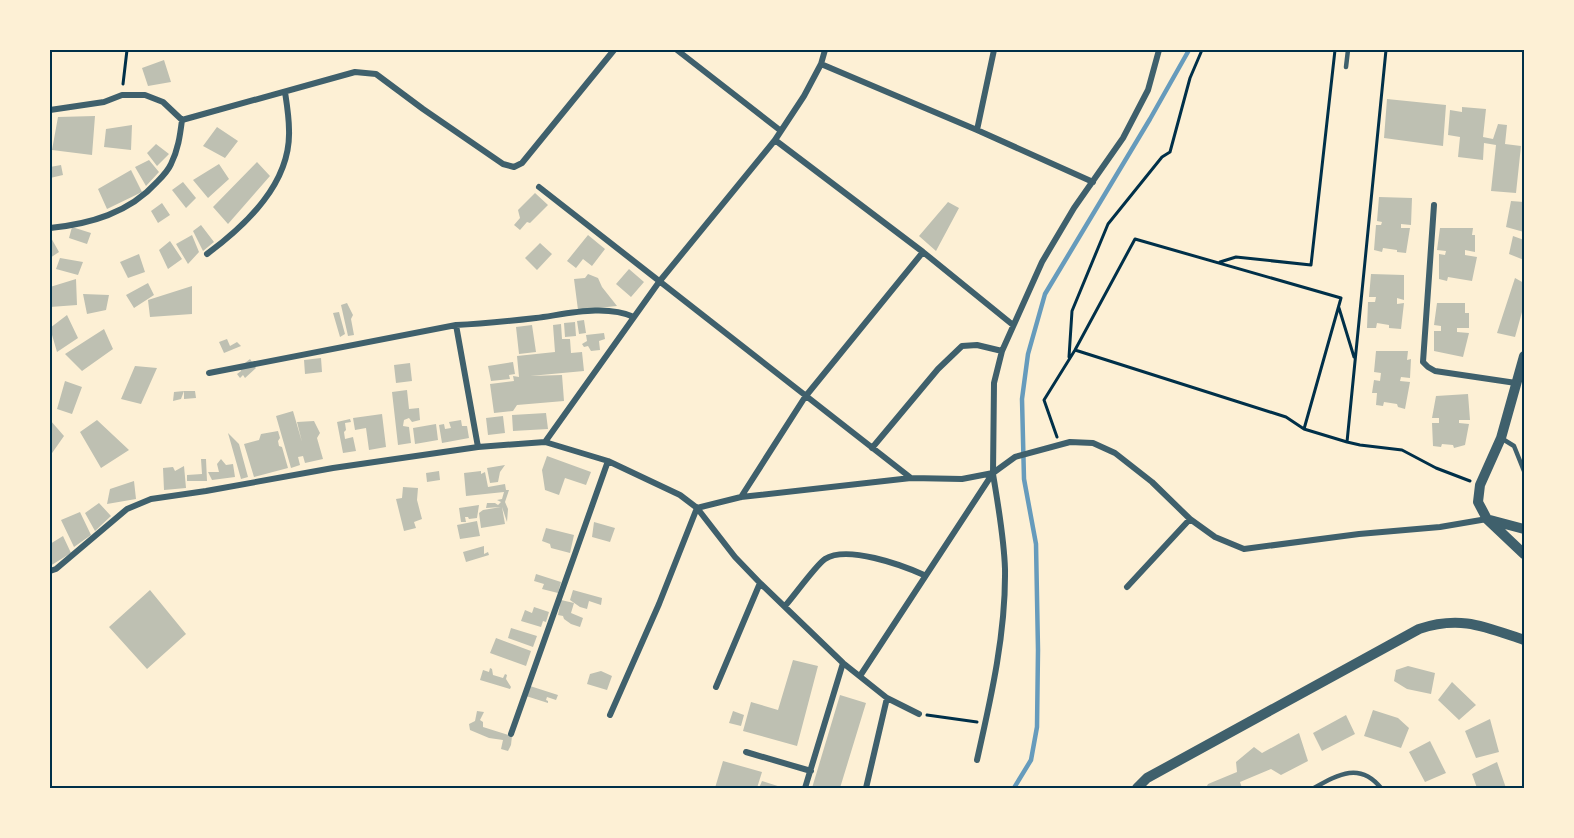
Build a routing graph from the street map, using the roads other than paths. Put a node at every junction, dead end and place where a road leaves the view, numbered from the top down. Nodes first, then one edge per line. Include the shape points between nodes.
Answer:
1 (614, 50) edge
2 (677, 50) edge
3 (825, 50) edge
4 (994, 50) edge
5 (1159, 50) edge
6 (1348, 50) edge
7 (821, 64) junction
8 (1346, 68) dead end
9 (285, 92) junction
10 (50, 110) edge
11 (182, 120) junction
12 (977, 130) junction
13 (781, 131) junction
14 (775, 140) junction
15 (1093, 182) junction
16 (539, 188) dead end
17 (1434, 204) dead end
18 (50, 228) edge
19 (923, 252) junction
20 (207, 254) dead end
21 (658, 282) junction
22 (634, 317) junction
23 (456, 325) junction
24 (1013, 325) junction
25 (1002, 351) junction
26 (1524, 356) edge
27 (209, 373) dead end
28 (1516, 383) junction
29 (805, 397) junction
30 (1502, 438) junction
31 (545, 442) junction
32 (477, 447) junction
33 (872, 448) junction
34 (608, 461) junction
35 (1524, 471) edge
36 (993, 473) junction
37 (911, 478) junction
38 (741, 497) junction
39 (697, 508) junction
40 (1190, 519) junction
41 (1487, 519) junction
42 (1524, 528) edge
43 (1524, 554) edge
44 (50, 572) edge
45 (924, 575) junction
46 (760, 583) junction
47 (1127, 587) dead end
48 (786, 606) junction
49 (1524, 640) edge
50 (843, 663) junction
51 (860, 676) junction
52 (716, 687) dead end
53 (887, 698) junction
54 (919, 714) road end
55 (610, 715) dead end
56 (511, 735) dead end
57 (746, 752) dead end
58 (977, 760) dead end
59 (811, 771) junction
60 (805, 789) edge
61 (866, 789) edge
62 (1137, 789) edge
63 (1314, 789) edge
64 (1381, 789) edge

1 - 9 street via 522,163 514,167 503,164 376,74 355,72
2 - 13 street
3 - 7 street
4 - 12 street
5 - 15 street via 1148,90 1123,138
6 - 8 lane
7 - 12 street
7 - 13 street
9 - 11 street
9 - 20 street via 289,132 284,161 274,185 232,235
10 - 11 street via 104,102 122,95 145,95 164,102
11 - 18 street via 170,167 145,196 107,217
12 - 15 street
13 - 14 street
14 - 19 street
14 - 21 street
15 - 24 street via 1042,262
16 - 21 street
17 - 28 street via 1424,362 1435,371
19 - 24 street
19 - 29 street
21 - 22 street
21 - 29 street
22 - 23 street via 614,311 580,312
22 - 31 street
23 - 27 street
23 - 32 street
24 - 25 street
25 - 33 street via 962,346
25 - 36 street via 994,383
26 - 28 street
28 - 30 street
29 - 33 street
29 - 38 street
30 - 35 lane via 1514,446
30 - 41 street via 1480,485 1478,502
31 - 32 street
31 - 34 street
32 - 44 street via 151,499 127,509
33 - 37 street
34 - 39 street via 680,495
34 - 56 street
36 - 37 street via 962,479
36 - 40 street via 1015,457 1070,442 1093,443 1115,453
36 - 45 street
36 - 58 street via 1005,569 1003,614
37 - 38 street
38 - 39 street
39 - 46 street
39 - 55 street
40 - 41 street via 1215,537 1244,549
40 - 47 street
41 - 42 street
41 - 43 street
45 - 48 street via 888,562 841,553 824,560
45 - 51 street
46 - 48 street
46 - 52 street
48 - 50 street
49 - 62 street via 1458,621 1419,629 1147,778
50 - 51 street
50 - 59 street
51 - 53 street
53 - 54 street
53 - 61 street
57 - 59 street
59 - 60 street
63 - 64 lane via 1353,771 1374,779

